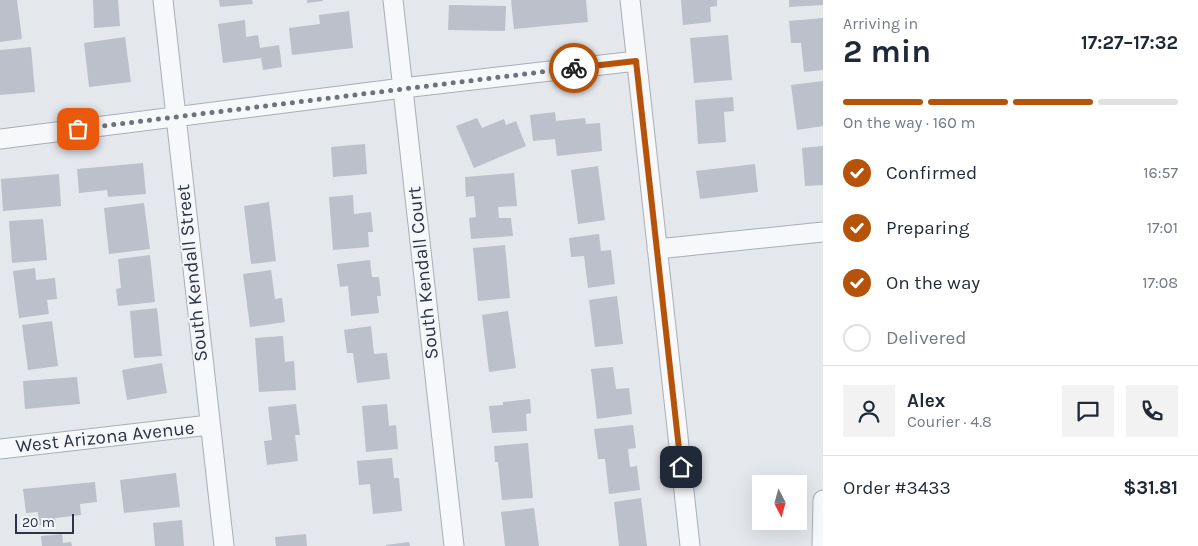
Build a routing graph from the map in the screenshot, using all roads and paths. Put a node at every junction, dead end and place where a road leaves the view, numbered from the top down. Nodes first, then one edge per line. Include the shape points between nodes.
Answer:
1 (163, 0) edge
2 (393, 0) edge
3 (630, 0) edge
4 (636, 61) junction
5 (403, 88) junction
6 (175, 117) junction
7 (0, 139) edge
8 (823, 232) edge
9 (657, 249) junction
10 (209, 426) junction
11 (0, 449) edge
12 (823, 500) edge
13 (224, 546) edge
14 (454, 546) edge
15 (690, 546) edge
16 (822, 546) edge

1 - 6 street, South Kendall Street
2 - 5 street, South Kendall Court
3 - 4 street
4 - 5 street
4 - 9 street
5 - 6 street
5 - 14 street, South Kendall Court
6 - 7 street
6 - 10 street, South Kendall Street
8 - 9 street
9 - 15 street
10 - 11 street, West Arizona Avenue
10 - 13 street, South Kendall Street
12 - 16 street

